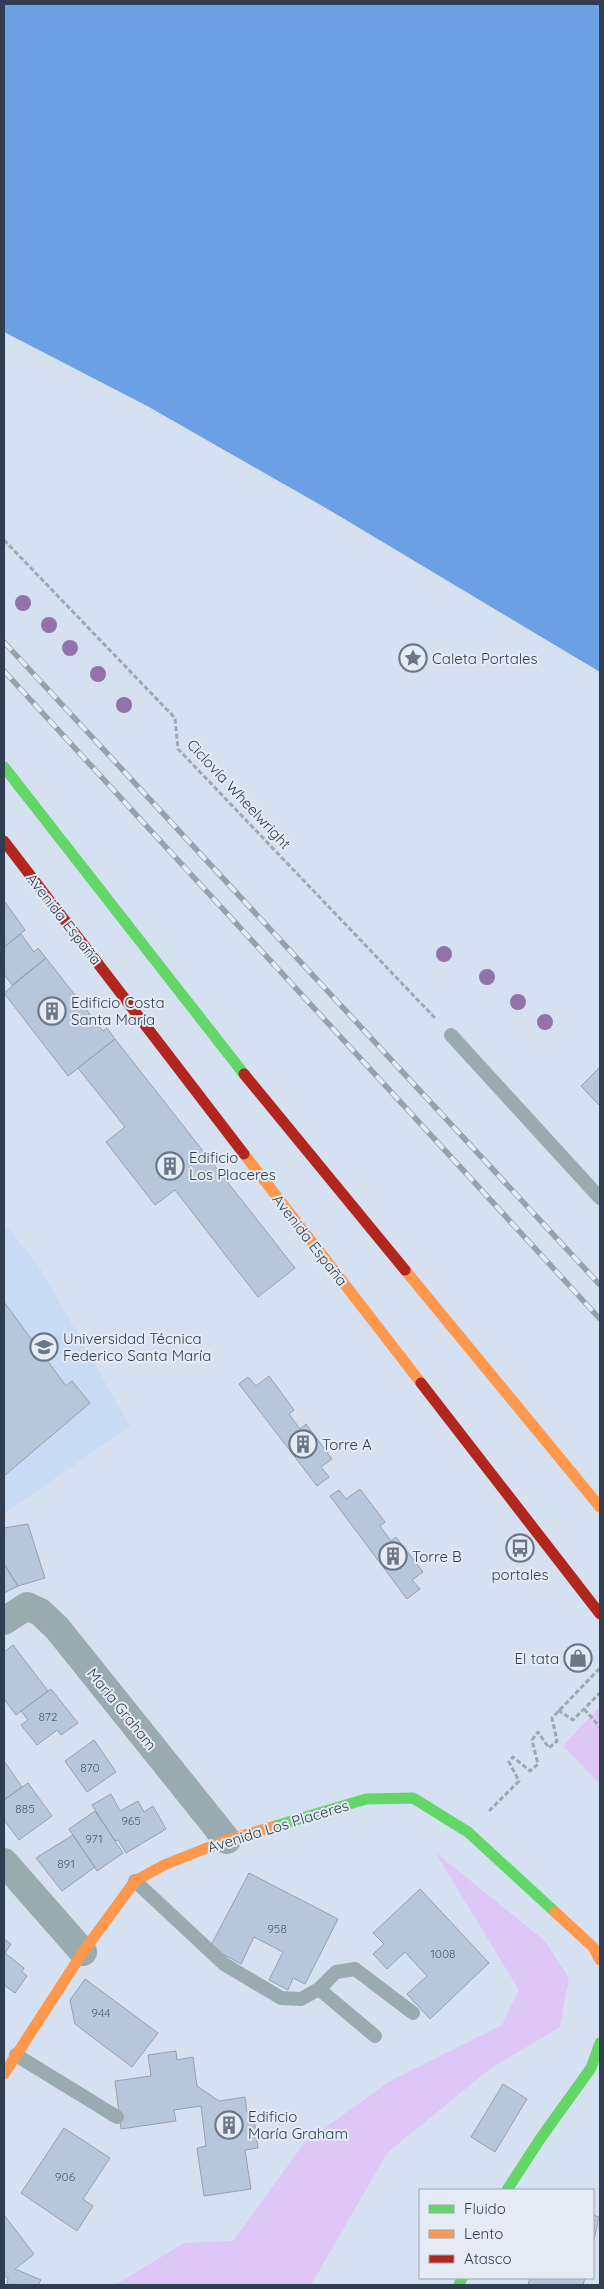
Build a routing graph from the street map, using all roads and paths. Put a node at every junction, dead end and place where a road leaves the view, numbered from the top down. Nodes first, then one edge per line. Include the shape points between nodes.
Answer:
1 (4, 540) edge
2 (4, 767) edge
3 (4, 840) edge
4 (451, 1035) joint
5 (600, 1198) edge
6 (600, 1507) edge
7 (600, 1614) edge
8 (4, 1621) edge
9 (600, 1668) edge
10 (600, 1693) edge
11 (584, 1709) junction
12 (558, 1710) junction
13 (600, 1727) edge
14 (468, 1832) junction
15 (227, 1840) junction
16 (4, 1862) edge
17 (135, 1881) junction
18 (83, 1952) junction
19 (600, 1960) edge
20 (319, 1990) junction
21 (413, 2013) dead end
22 (375, 2036) dead end
23 (600, 2043) edge
24 (16, 2055) junction
25 (4, 2074) edge
26 (116, 2117) dead end
27 (508, 2189) edge

1 - 4 path, Ciclovía Wheelwright via 175,718 178,749
2 - 6 main road via 237,1066
3 - 7 main road, Avenida España
4 - 5 lane
8 - 15 street, Maria Graham via 27,1606 40,1612 57,1628
9 - 12 path
10 - 11 path
11 - 12 path via 574,1720
11 - 13 path
12 - 14 path via 552,1718 557,1742 549,1748 538,1732 532,1740 538,1764 530,1771 513,1757 509,1762 519,1781
14 - 15 main road, Avenida Los Placeres via 413,1798 366,1800
14 - 19 main road, Avenida Los Placeres via 593,1947
15 - 17 main road, Avenida Los Placeres via 164,1865
16 - 18 street
17 - 18 main road, Avenida Los Placeres
17 - 20 lane via 224,1964 281,1998 301,1999
18 - 24 main road, Avenida Los Placeres
20 - 21 lane via 336,1972 355,1968
20 - 22 lane
23 - 27 main road via 591,2068
24 - 25 main road, Avenida Los Placeres
24 - 26 lane

